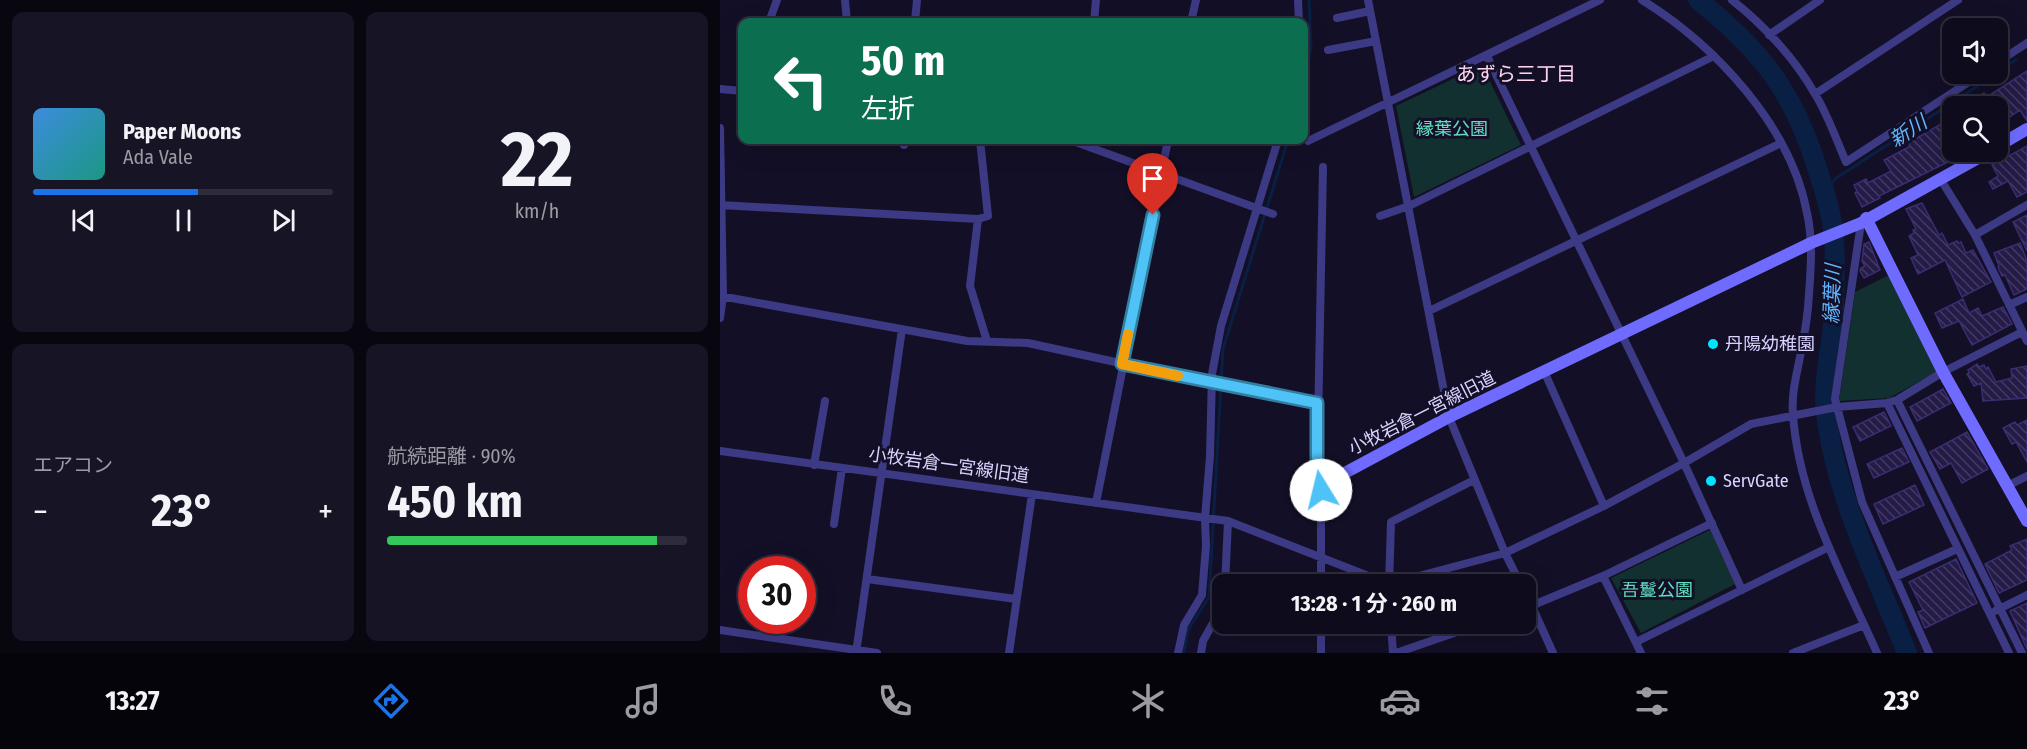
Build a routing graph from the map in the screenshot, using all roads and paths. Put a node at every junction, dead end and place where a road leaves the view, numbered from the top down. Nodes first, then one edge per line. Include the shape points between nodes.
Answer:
1 (777, 0) edge
2 (845, 0) edge
3 (917, 0) edge
4 (1096, 0) edge
5 (1196, 0) edge
6 (1298, 0) edge
7 (1600, 0) edge
8 (1642, 0) edge
9 (1732, 0) edge
10 (1820, 0) edge
11 (1958, 0) edge
12 (1370, 3) edge
13 (770, 18) edge
14 (847, 18) edge
15 (915, 18) edge
16 (1094, 18) edge
17 (1192, 18) edge
18 (1299, 18) edge
19 (1337, 18) dead end
20 (1769, 35) junction
21 (1376, 41) junction
22 (2025, 48) edge
23 (1328, 50) dead end
24 (1487, 56) junction
25 (1714, 56) junction
26 (2008, 57) edge
27 (1966, 84) edge
28 (720, 89) edge
29 (738, 91) edge
30 (1815, 94) junction
31 (1389, 103) junction
32 (720, 128) edge
33 (2027, 129) edge
34 (2008, 140) edge
35 (1308, 141) dead end
36 (1781, 143) junction
37 (980, 144) edge
38 (1089, 144) edge
39 (1167, 144) edge
40 (1277, 144) edge
41 (1530, 147) junction
42 (1972, 162) edge
43 (1323, 167) dead end
44 (1162, 173) junction
45 (1941, 180) junction
46 (721, 205) edge
47 (2027, 205) edge
48 (1409, 206) junction
49 (1258, 209) junction
50 (1272, 214) dead end
51 (1380, 216) dead end
52 (978, 219) junction
53 (1861, 222) junction
54 (1975, 234) junction
55 (1578, 241) junction
56 (1815, 241) junction
57 (721, 296) edge
58 (2027, 297) edge
59 (2009, 305) junction
60 (1429, 311) junction
61 (720, 318) edge
62 (902, 329) junction
63 (2022, 332) junction
64 (1622, 334) junction
65 (987, 341) junction
66 (2027, 341) edge
67 (1122, 364) junction
68 (1544, 371) junction
69 (1943, 372) junction
70 (1214, 383) junction
71 (1897, 400) junction
72 (825, 401) dead end
73 (1317, 403) junction
74 (1887, 403) junction
75 (1834, 407) junction
76 (1793, 416) junction
77 (1449, 417) junction
78 (720, 451) edge
79 (1684, 463) junction
80 (814, 465) junction
81 (842, 468) junction
82 (882, 473) junction
83 (2027, 476) edge
84 (1474, 480) junction
85 (2007, 486) junction
86 (1321, 490) junction
87 (1032, 494) junction
88 (1096, 503) junction
89 (1604, 506) junction
90 (1206, 518) junction
91 (1225, 521) junction
92 (2027, 521) edge
93 (834, 524) dead end
94 (1712, 524) junction
95 (1829, 547) junction
96 (1957, 549) junction
97 (1505, 553) junction
98 (1321, 556) junction
99 (1225, 574) edge
100 (1321, 574) edge
101 (1363, 574) edge
102 (1389, 574) edge
103 (1429, 574) edge
104 (1516, 574) edge
105 (1603, 576) junction
106 (1895, 577) junction
107 (867, 579) junction
108 (1742, 590) junction
109 (2027, 595) edge
110 (1017, 600) junction
111 (1536, 604) edge
112 (2000, 609) junction
113 (1989, 614) junction
114 (1536, 620) edge
115 (1212, 625) edge
116 (1864, 625) junction
117 (720, 630) edge
118 (1321, 634) edge
119 (1392, 634) edge
120 (1450, 634) edge
121 (1636, 642) junction
122 (856, 652) edge
123 (877, 653) edge
124 (1009, 653) edge
125 (1178, 653) edge
126 (1201, 653) edge
127 (1321, 653) edge
128 (1394, 653) edge
129 (1553, 653) edge
130 (1641, 653) edge
131 (1793, 653) edge
132 (1876, 653) edge
133 (1929, 653) edge
134 (2009, 653) edge
135 (2022, 653) edge

1 - 13 street
2 - 14 street
3 - 15 street
4 - 16 street
5 - 17 street
6 - 18 street
7 - 24 street
8 - 25 street via 1690,33
9 - 20 street
10 - 20 street
11 - 30 street
12 - 19 street
12 - 21 street
20 - 30 street
21 - 23 street
21 - 31 street
22 - 26 street
24 - 31 street
24 - 41 street
25 - 36 street via 1738,81
25 - 41 street
27 - 30 street via 1846,162
28 - 29 street
31 - 35 street
31 - 48 street
32 - 46 street
33 - 34 street
36 - 55 street
36 - 56 street via 1801,188
37 - 52 street via 988,216
38 - 44 street
39 - 44 street
40 - 49 street
41 - 48 street
41 - 55 street
42 - 45 street, 小牧岩倉一宮線旧道
43 - 73 street
44 - 49 street
44 - 67 street
45 - 53 street, 小牧岩倉一宮線旧道
45 - 54 street
46 - 52 street
46 - 57 street
47 - 54 street
48 - 51 street
48 - 60 street
49 - 50 street
49 - 70 street via 1221,326 1212,374
52 - 65 street via 969,286
53 - 56 street, 小牧岩倉一宮線旧道
53 - 69 street
53 - 75 street
54 - 59 street
55 - 60 street
55 - 64 street
56 - 64 street, 小牧岩倉一宮線旧道
56 - 76 street
57 - 61 street
57 - 62 street
58 - 59 street
59 - 63 street
60 - 77 street
62 - 65 street
62 - 82 street
63 - 66 street
63 - 69 street
64 - 68 street, 小牧岩倉一宮線旧道
64 - 79 street
65 - 67 street via 1028,343
67 - 70 street
67 - 88 street
68 - 77 street, 小牧岩倉一宮線旧道
68 - 89 street
69 - 71 street
69 - 85 street
70 - 73 street
70 - 90 street
71 - 74 street
71 - 112 street
72 - 80 street
73 - 86 street via 1317,476
74 - 75 street
74 - 96 street
75 - 76 street
75 - 106 street via 1862,502
76 - 79 street via 1751,424
76 - 95 street via 1805,485
77 - 84 street
77 - 86 street, 小牧岩倉一宮線旧道 via 1326,483
78 - 80 street, 小牧岩倉一宮線旧道
79 - 89 street
79 - 94 street
80 - 81 street, 小牧岩倉一宮線旧道
81 - 82 street, 小牧岩倉一宮線旧道
81 - 93 street
82 - 87 street, 小牧岩倉一宮線旧道
82 - 107 street
83 - 85 street
84 - 97 street
84 - 102 street via 1391,522
85 - 92 street
86 - 98 street
87 - 88 street, 小牧岩倉一宮線旧道
87 - 110 street
88 - 90 street, 小牧岩倉一宮線旧道
89 - 97 street
90 - 91 street, 小牧岩倉一宮線旧道
90 - 125 street via 1202,595 1184,625
91 - 98 street, 小牧岩倉一宮線旧道
91 - 99 street
94 - 105 street
94 - 108 street
95 - 108 street
95 - 116 street
96 - 106 street
96 - 113 street
97 - 103 street
97 - 104 street
98 - 100 street
98 - 101 street, 小牧岩倉一宮線旧道
105 - 111 street
105 - 121 street
106 - 133 street
107 - 110 street
107 - 122 street
108 - 121 street
109 - 112 street
110 - 124 street
112 - 113 street
112 - 135 street
113 - 134 street
114 - 129 street
115 - 126 street
116 - 131 street
116 - 132 street
117 - 122 street
118 - 127 street
119 - 128 street
120 - 128 street
121 - 130 street
122 - 123 street

